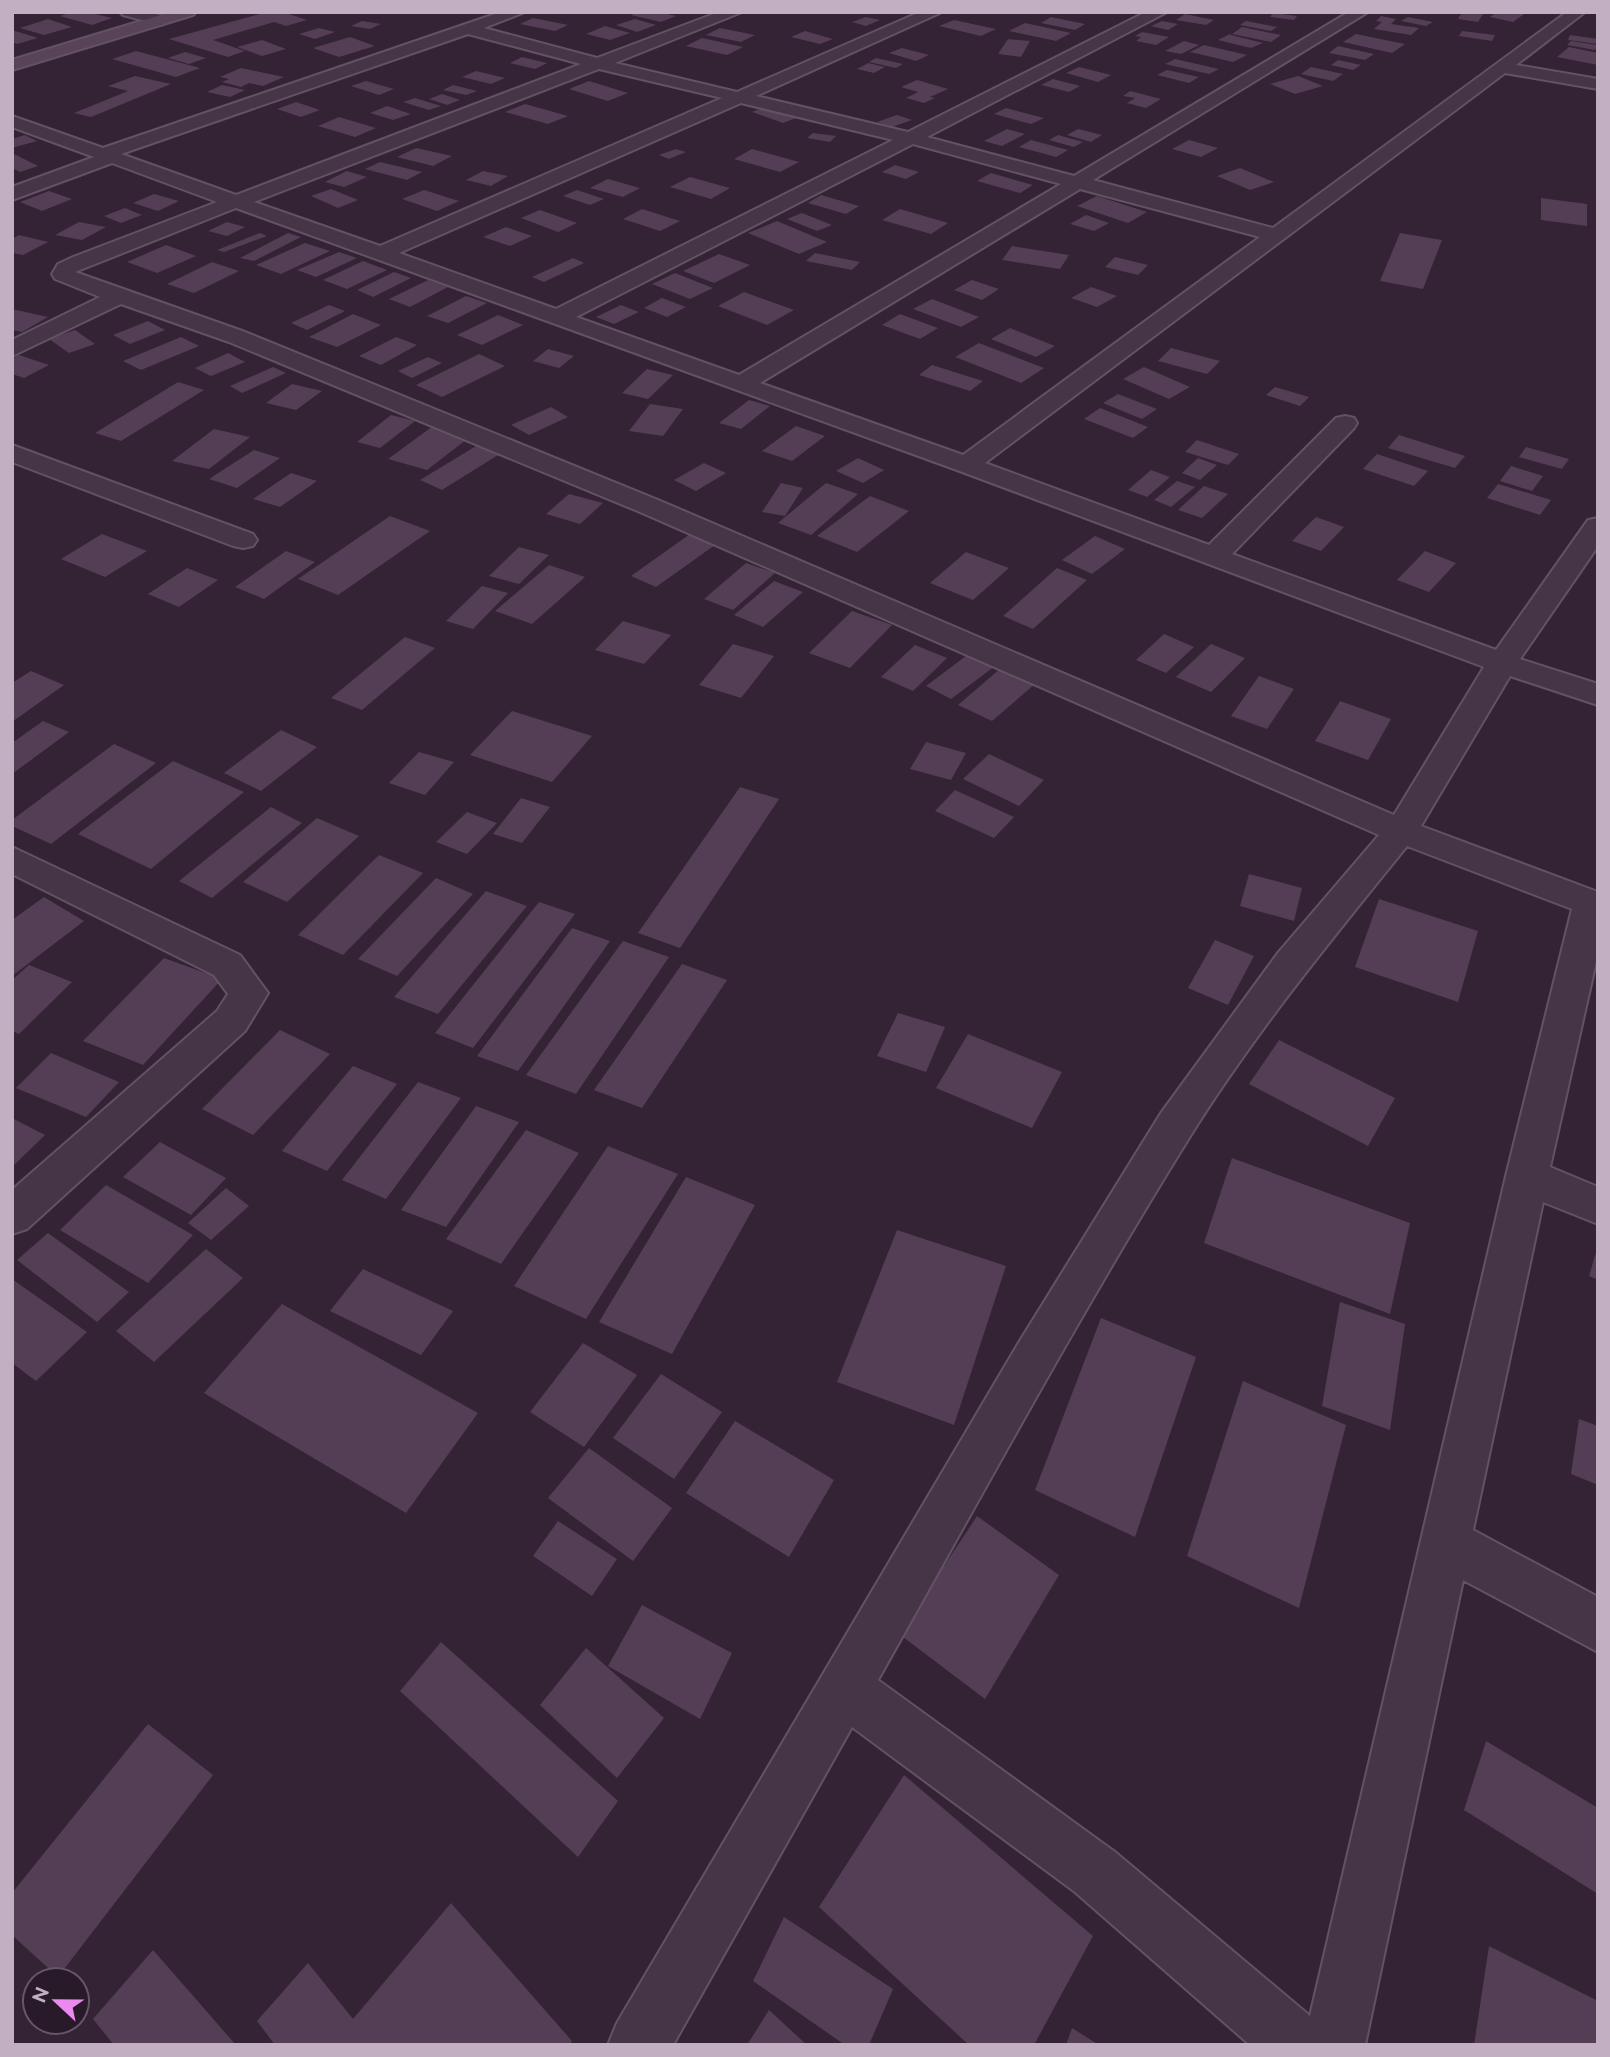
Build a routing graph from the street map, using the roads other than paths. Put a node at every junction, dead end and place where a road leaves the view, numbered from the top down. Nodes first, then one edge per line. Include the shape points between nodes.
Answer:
1 (128, 12) edge
2 (188, 12) edge
3 (517, 12) edge
4 (734, 12) edge
5 (933, 12) edge
6 (1159, 12) edge
7 (1360, 12) edge
8 (1577, 12) edge
9 (161, 20) junction
10 (468, 29) junction
11 (599, 64) junction
12 (12, 65) edge
13 (1502, 68) junction
14 (1598, 84) edge
15 (742, 96) junction
16 (12, 121) edge
17 (910, 138) junction
18 (108, 155) junction
19 (1077, 182) junction
20 (12, 194) edge
21 (237, 202) junction
22 (1277, 235) junction
23 (380, 254) junction
24 (119, 296) junction
25 (556, 317) junction
26 (12, 349) edge
27 (741, 384) junction
28 (1345, 423) dead end
29 (12, 453) edge
30 (966, 466) junction
31 (1598, 526) edge
32 (243, 540) dead end
33 (1213, 557) junction
34 (1502, 663) junction
35 (1598, 695) edge
36 (1401, 831) junction
37 (12, 859) edge
38 (1594, 905) edge
39 (1527, 1176) junction
40 (1598, 1206) edge
41 (12, 1216) edge
42 (1446, 1542) junction
43 (1598, 1626) edge
44 (844, 1688) junction
45 (639, 2045) edge
46 (1297, 2045) edge
47 (1334, 2045) edge

1 - 9 street
2 - 9 main road
3 - 10 street
4 - 11 street
5 - 15 street
6 - 17 street
7 - 19 street
8 - 13 street
9 - 12 main road
10 - 11 street
10 - 18 street
11 - 15 street
11 - 21 street
13 - 14 street
13 - 22 street
15 - 17 street
15 - 23 street
16 - 18 street
17 - 19 street
17 - 25 street
18 - 20 street
18 - 21 street
19 - 22 street
19 - 27 street
21 - 23 street
21 - 24 street via 80,261 63,274
22 - 30 street
23 - 25 street
24 - 26 street
24 - 36 street via 237,337 649,506
25 - 27 street
27 - 30 street
28 - 33 street
29 - 32 street
30 - 33 street
31 - 34 street
33 - 34 street
34 - 35 street
34 - 36 street
36 - 38 street
36 - 44 street via 1291,963 1175,1125
37 - 41 street via 227,965 249,993 232,1021
38 - 39 street
39 - 40 street
39 - 42 street
42 - 43 street
42 - 47 street
44 - 45 street
44 - 46 street via 1095,1872

